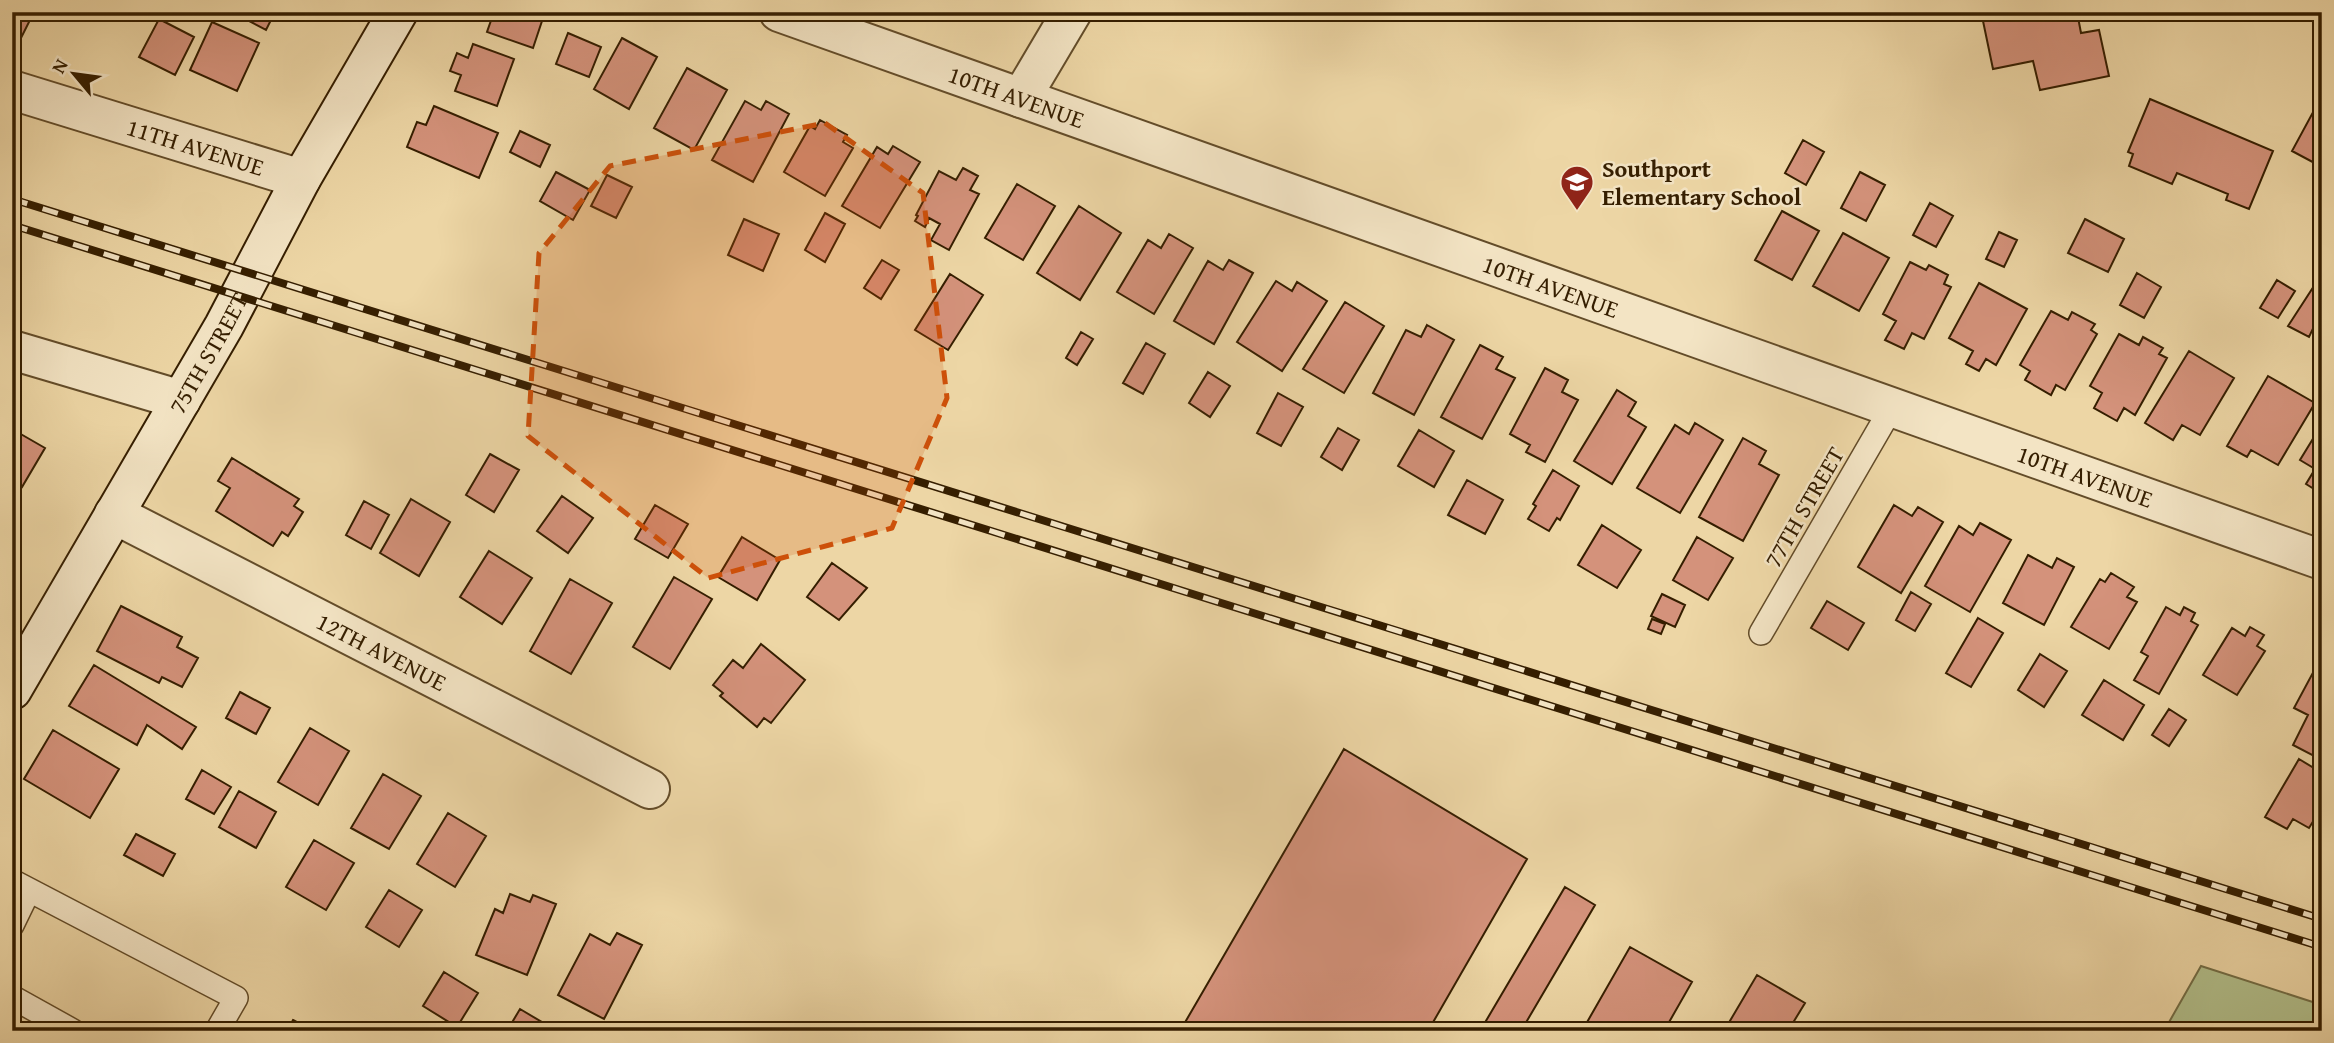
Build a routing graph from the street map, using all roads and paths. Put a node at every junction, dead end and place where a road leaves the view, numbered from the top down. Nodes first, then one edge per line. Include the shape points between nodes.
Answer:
1 (398, 12) edge
2 (779, 12) edge
3 (1072, 12) edge
4 (12, 90) edge
5 (1021, 98) junction
6 (301, 179) junction
7 (12, 350) edge
8 (181, 400) junction
9 (1892, 407) junction
10 (114, 514) junction
11 (2322, 560) edge
12 (1761, 633) dead end
13 (12, 690) edge
14 (650, 789) dead end
15 (21, 885) edge
16 (12, 925) edge
17 (12, 997) edge
18 (72, 1031) edge
19 (217, 1031) edge

1 - 6 street, 75TH STREET
2 - 5 street, 10TH AVENUE
3 - 5 street
4 - 6 street, 11TH AVENUE
5 - 9 street, 10TH AVENUE
6 - 8 street, 75TH STREET
7 - 8 street
8 - 10 street, 75TH STREET
9 - 11 street, 10TH AVENUE
9 - 12 lane, 77TH STREET
10 - 13 street, 75TH STREET
10 - 14 street, 12TH AVENUE
15 - 16 lane
15 - 19 lane via 236,998
17 - 18 lane

